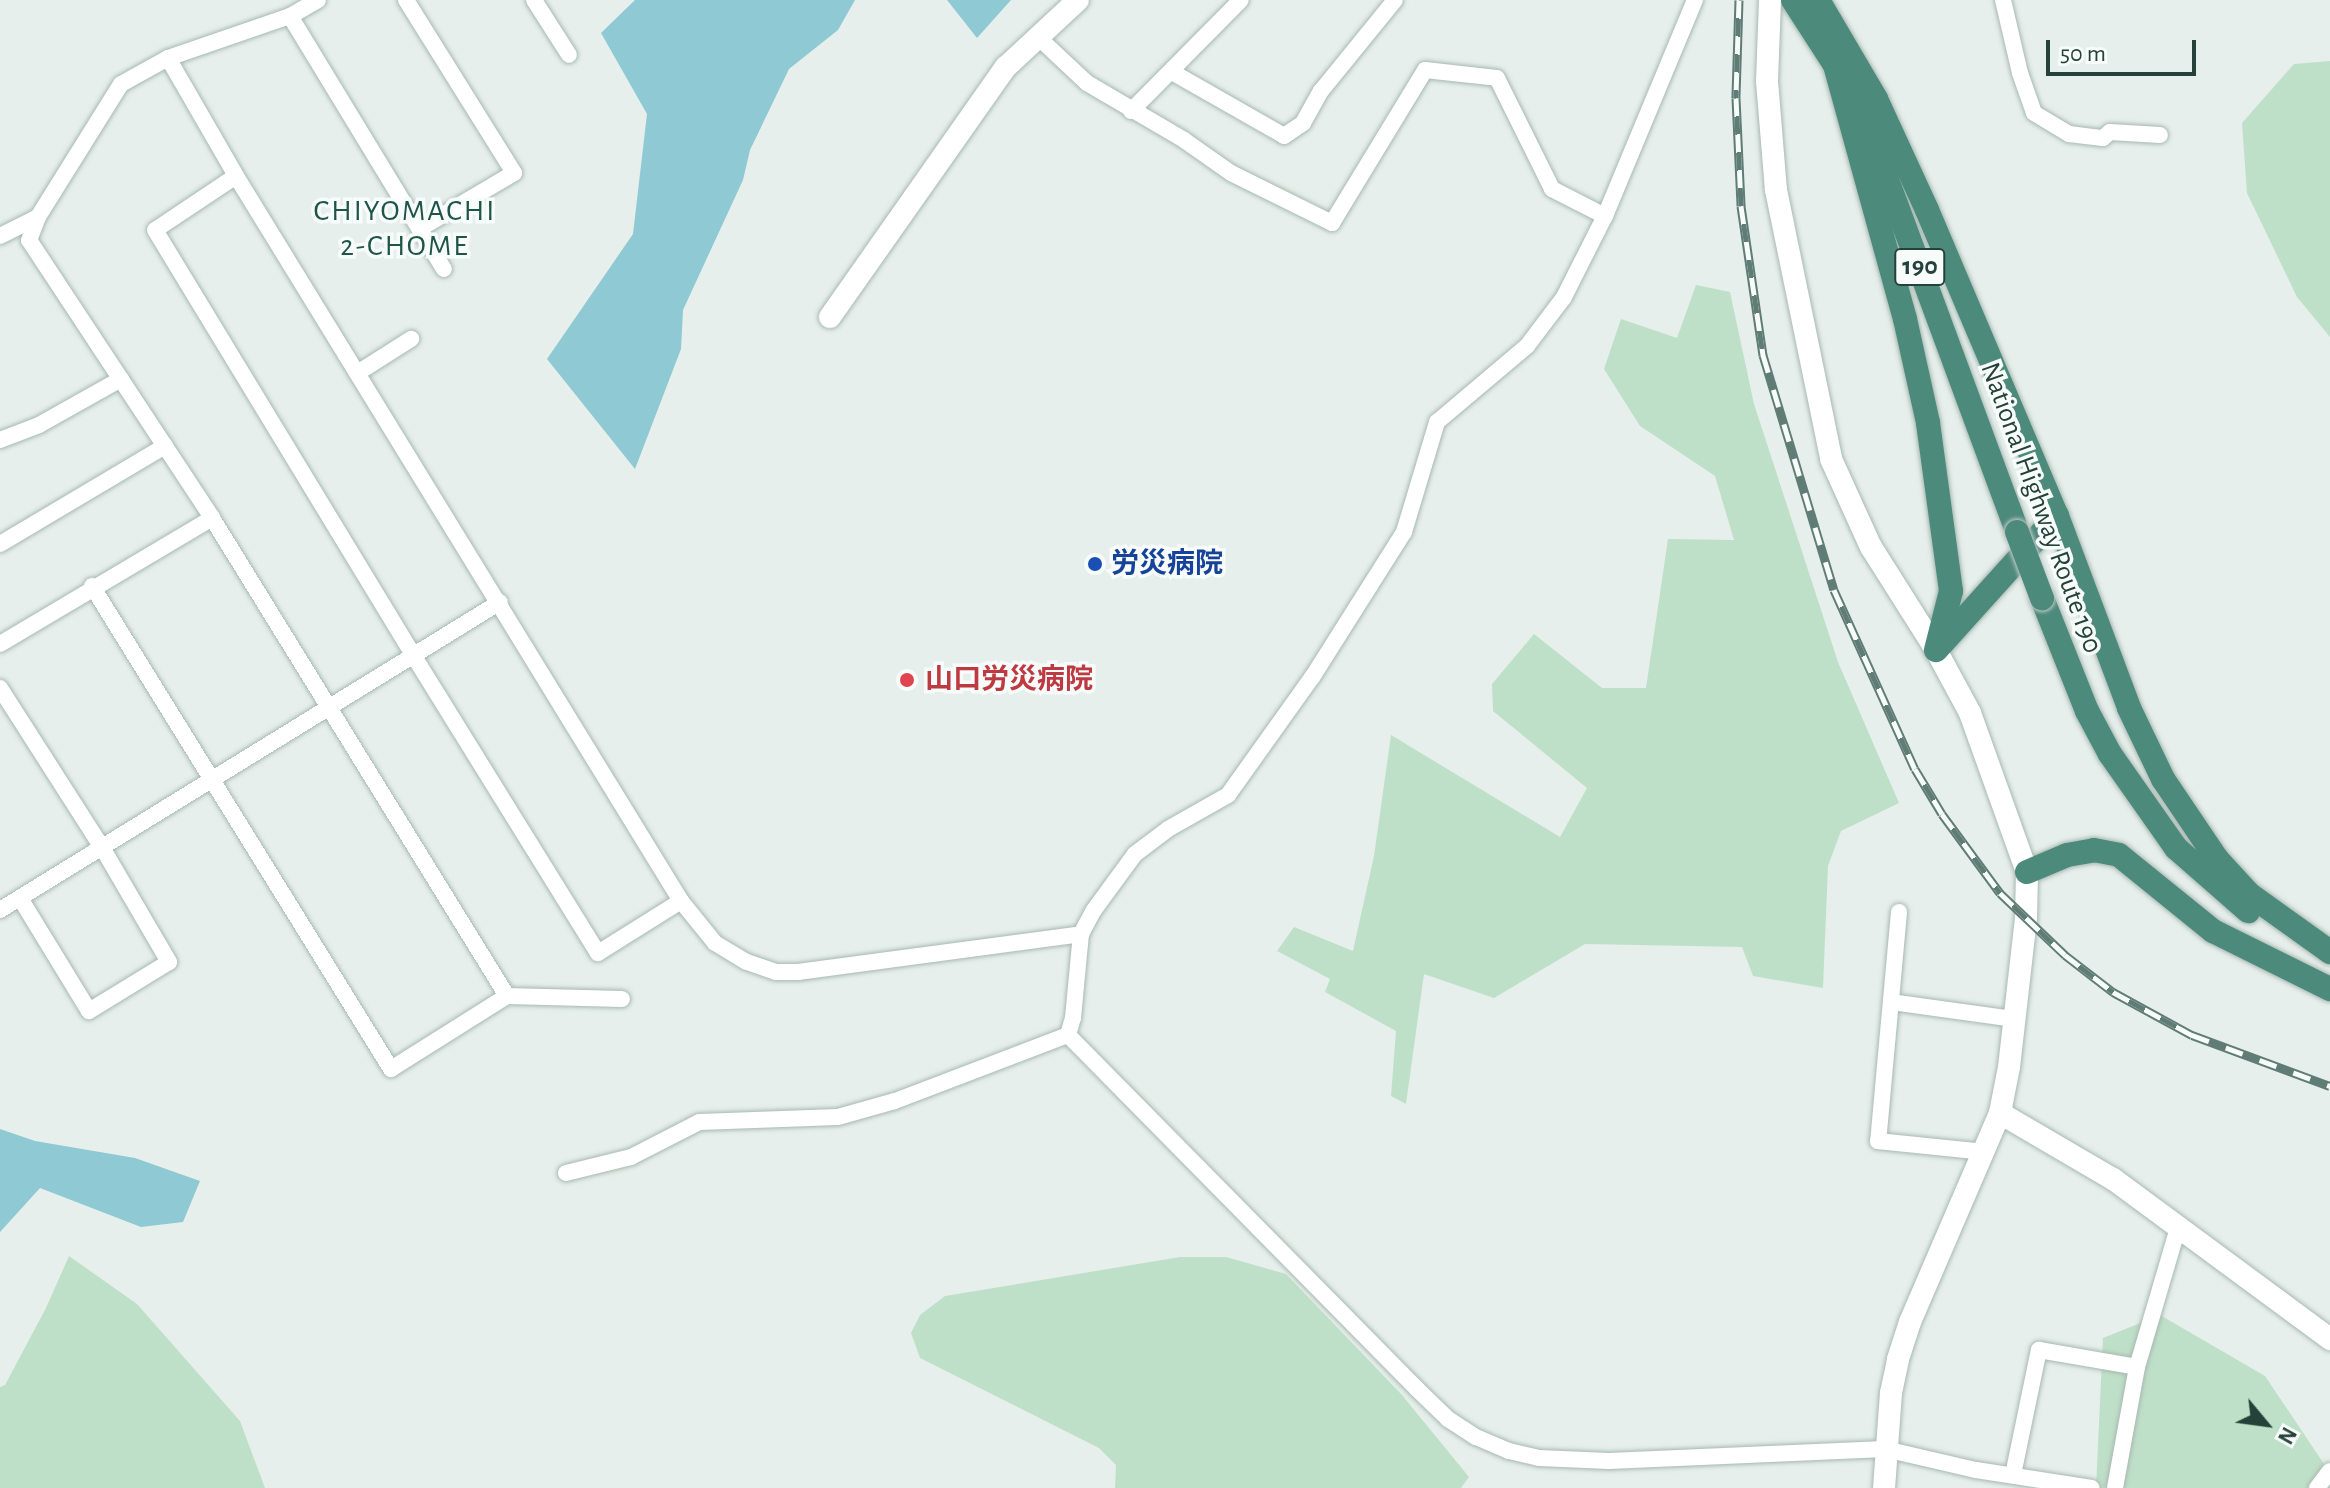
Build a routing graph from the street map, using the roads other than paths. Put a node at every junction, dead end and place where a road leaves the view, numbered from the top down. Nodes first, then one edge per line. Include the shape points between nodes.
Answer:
1 (318, 0) edge
2 (406, 0) edge
3 (534, 0) edge
4 (1078, 0) edge
5 (1241, 0) edge
6 (1395, 0) edge
7 (1695, 0) edge
8 (1770, 0) edge
9 (2003, 0) edge
10 (1804, 4) edge
11 (290, 16) junction
12 (1039, 38) junction
13 (569, 55) dead end
14 (168, 58) junction
15 (1835, 65) junction
16 (1172, 72) junction
17 (1131, 111) junction
18 (2160, 135) dead end
19 (236, 176) junction
20 (1605, 216) junction
21 (38, 217) junction
22 (421, 228) junction
23 (0, 236) edge
24 (444, 269) dead end
25 (830, 317) dead end
26 (411, 339) dead end
27 (359, 372) junction
28 (121, 379) junction
29 (0, 440) edge
30 (165, 446) junction
31 (2057, 516) junction
32 (212, 518) junction
33 (0, 544) edge
34 (92, 586) junction
35 (500, 602) junction
36 (0, 644) edge
37 (1936, 650) junction
38 (415, 658) junction
39 (0, 688) edge
40 (328, 710) junction
41 (215, 780) junction
42 (103, 849) junction
43 (2027, 872) junction
44 (20, 898) junction
45 (681, 901) junction
46 (0, 910) edge
47 (1899, 912) dead end
48 (1081, 934) junction
49 (2330, 952) edge
50 (2330, 966) edge
51 (2330, 989) edge
52 (507, 996) junction
53 (622, 999) dead end
54 (1891, 1002) junction
55 (2014, 1019) junction
56 (1068, 1035) junction
57 (2000, 1113) junction
58 (1984, 1152) junction
59 (566, 1173) dead end
60 (2178, 1228) junction
61 (2330, 1339) edge
62 (2137, 1367) junction
63 (1885, 1449) junction
64 (1976, 1470) junction
65 (2330, 1471) edge
66 (2013, 1475) junction
67 (1884, 1488) edge
68 (1975, 1488) edge
69 (2092, 1488) edge
70 (2115, 1488) edge
71 (2317, 1488) edge

1 - 11 street
2 - 22 street via 514,173
3 - 13 street
4 - 12 street
5 - 16 street
6 - 16 street via 1321,91 1303,123 1284,136
7 - 20 street
8 - 37 street via 1767,81 1776,190 1831,459 1871,547
9 - 18 street via 2034,113 2069,134
10 - 15 highway, National Highway Route 190 / 190
10 - 31 highway via 1876,99
11 - 14 street
11 - 22 street
12 - 17 street via 1087,83
12 - 25 street via 1006,67
14 - 19 street
14 - 21 street via 121,84
15 - 37 highway via 1928,423 1951,591
15 - 50 highway, National Highway Route 190 / 190, bridge via 1872,139 2042,598 2110,754 2176,848 2282,938
16 - 17 street
17 - 20 street via 1231,173 1332,223 1425,70 1497,78 1552,189
19 - 27 street
19 - 38 street via 155,230
20 - 48 street via 1564,297 1536,336 1437,422 1404,532 1313,676 1228,795 1135,854
21 - 23 street
21 - 28 street via 29,240
22 - 24 street
26 - 27 street
27 - 35 street
28 - 29 street via 39,425
28 - 30 street
30 - 32 street
30 - 33 street
31 - 37 highway
31 - 49 highway via 2129,708 2163,779 2217,859 2249,894
32 - 34 street
32 - 40 street
34 - 36 street
34 - 41 street
35 - 38 street
35 - 45 street
37 - 43 street via 1976,728
38 - 40 street
38 - 45 street via 598,953
39 - 42 street
40 - 41 street
40 - 52 street
41 - 42 street
41 - 52 street via 391,1069
42 - 44 street
42 - 44 street via 169,962 89,1011
43 - 51 highway via 2094,850 2119,855 2213,931
43 - 55 street
44 - 46 street
45 - 48 street via 732,956 776,972
47 - 54 street
48 - 56 street
52 - 53 street
54 - 55 street
54 - 58 street via 1878,1141
55 - 57 street
56 - 59 street via 895,1101 838,1117 699,1122 631,1157
56 - 63 street via 1416,1388 1476,1437 1539,1458 1609,1461
57 - 58 street
57 - 60 street via 2113,1179
58 - 63 street via 1910,1322 1891,1393
60 - 61 street
60 - 62 street
62 - 66 street via 2039,1350
62 - 70 street
63 - 64 street
63 - 67 street
64 - 66 street
64 - 68 street
65 - 71 street
66 - 69 street

